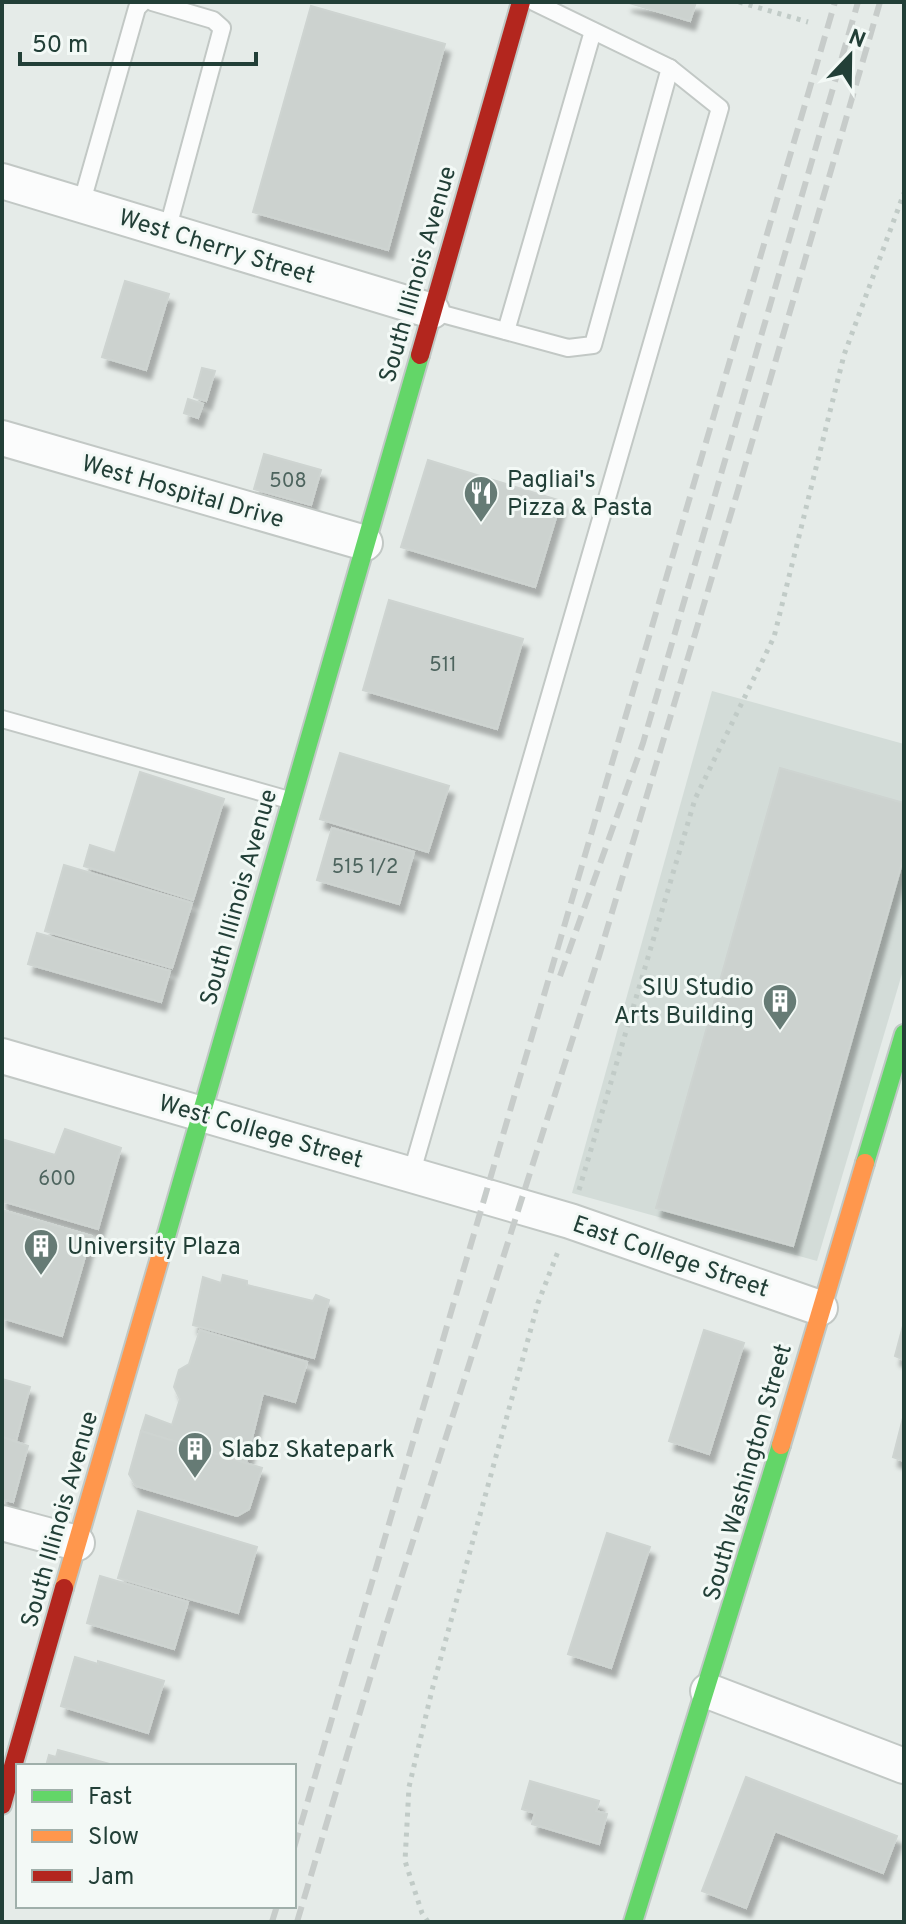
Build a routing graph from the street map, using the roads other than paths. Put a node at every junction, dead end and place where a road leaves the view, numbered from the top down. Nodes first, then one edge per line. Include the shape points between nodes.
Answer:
1 (143, 2) edge
2 (152, 2) edge
3 (521, 2) edge
4 (534, 2) edge
5 (555, 7) edge
6 (593, 31) junction
7 (670, 68) junction
8 (2, 181) edge
9 (81, 205) junction
10 (167, 231) junction
11 (432, 311) junction
12 (506, 331) junction
13 (2, 438) edge
14 (365, 543) junction
15 (2, 719) edge
16 (291, 800) junction
17 (904, 1034) edge
18 (2, 1056) edge
19 (201, 1114) junction
20 (411, 1175) junction
21 (521, 1207) joint
22 (820, 1308) junction
23 (2, 1523) edge
24 (77, 1543) junction
25 (708, 1691) junction
26 (904, 1766) edge
27 (2, 1805) edge
28 (636, 1919) edge

1 - 9 lane
2 - 10 lane via 213,20 222,28
3 - 11 main road, South Illinois Avenue
4 - 5 lane
5 - 6 lane
6 - 7 lane
6 - 12 lane
7 - 12 lane via 593,345 568,348
7 - 20 lane via 720,108
8 - 9 street, West Cherry Street
9 - 10 street, West Cherry Street
10 - 11 street, West Cherry Street
11 - 12 lane
11 - 14 main road, South Illinois Avenue
13 - 14 street, West Hospital Drive
14 - 16 main road, South Illinois Avenue
15 - 16 lane
16 - 19 main road, South Illinois Avenue
17 - 22 main road, South Washington Street
18 - 19 street, West College Street
19 - 20 street, West College Street
19 - 24 main road, South Illinois Avenue
20 - 21 street, West College Street
21 - 22 street, East College Street
22 - 25 main road, South Washington Street
23 - 24 street
24 - 27 main road, South Illinois Avenue
25 - 26 street
25 - 28 main road, South Washington Street

